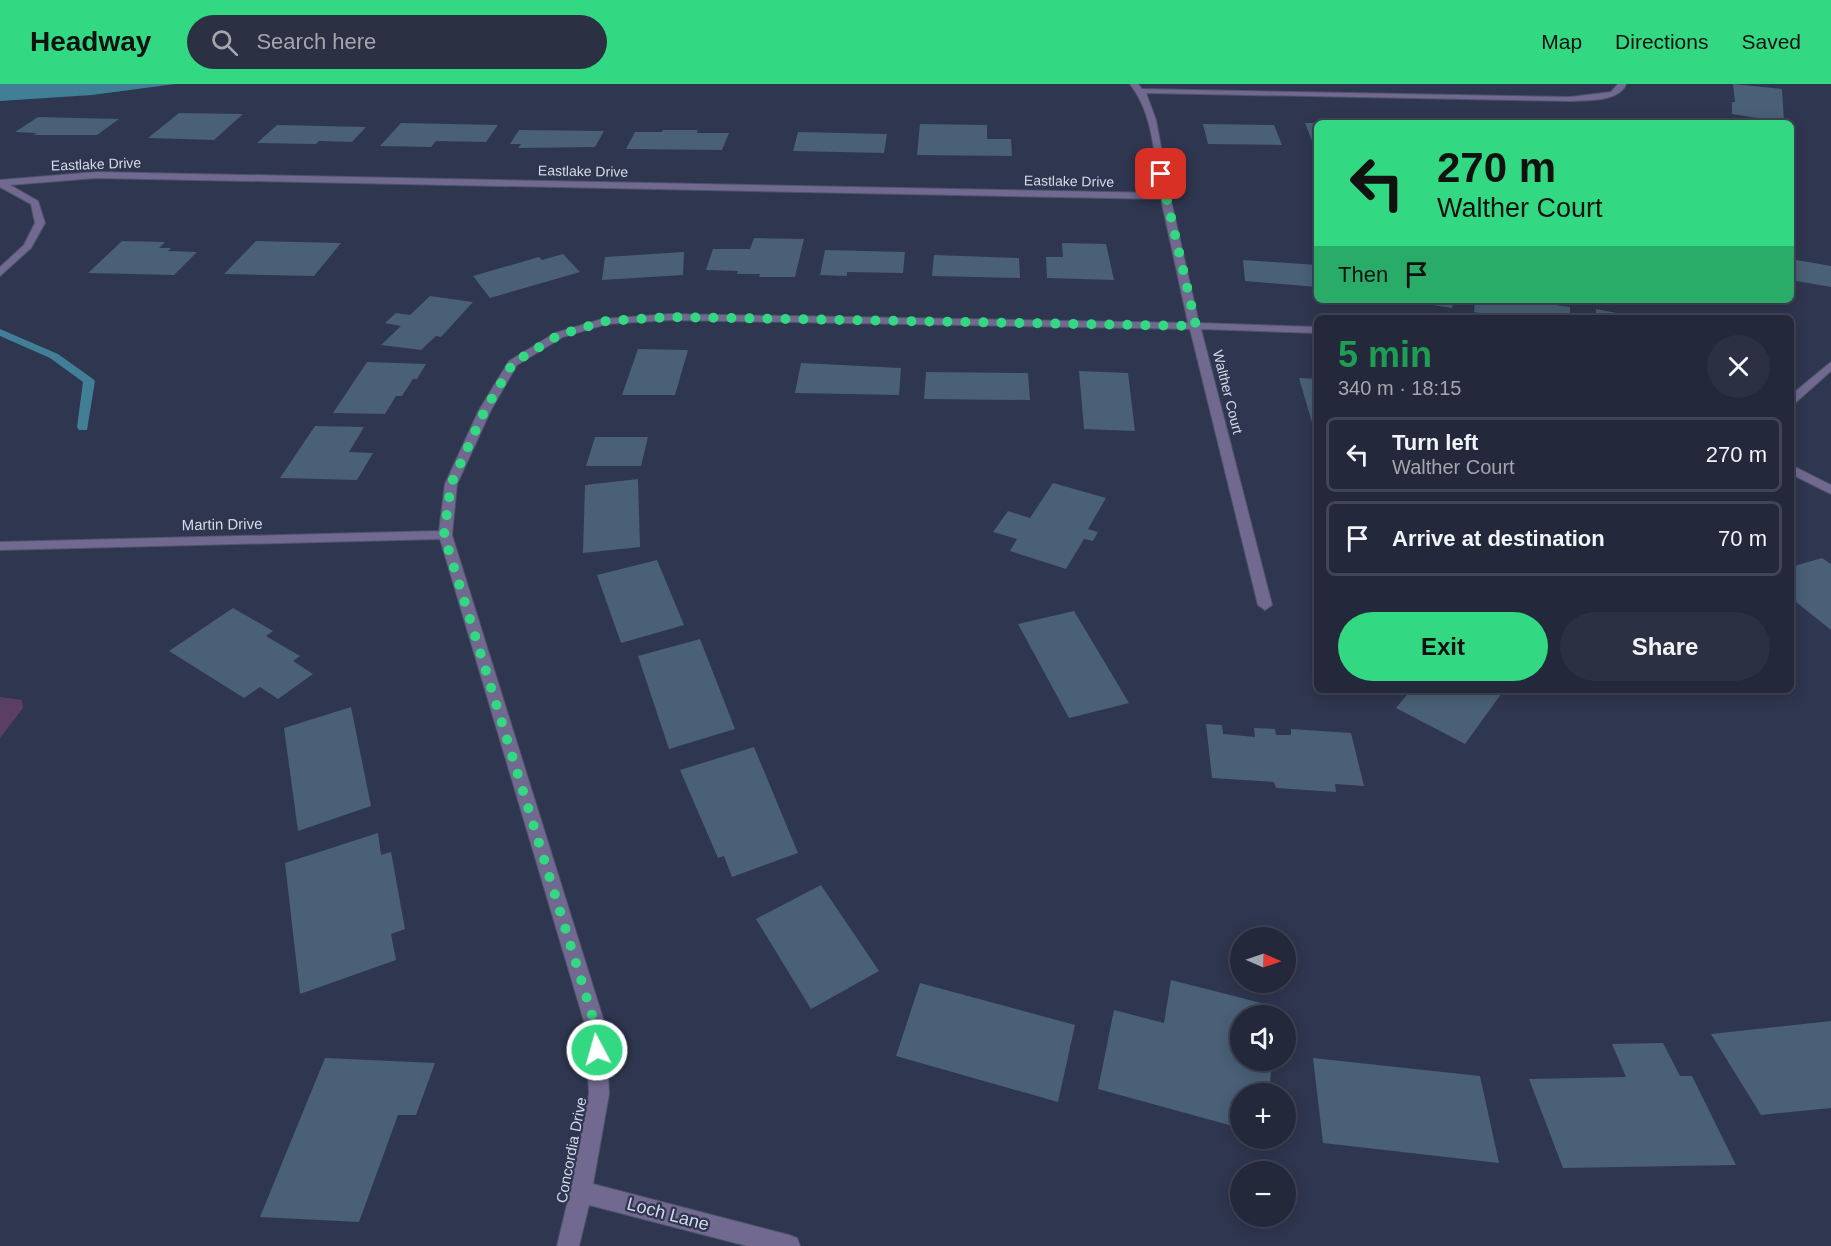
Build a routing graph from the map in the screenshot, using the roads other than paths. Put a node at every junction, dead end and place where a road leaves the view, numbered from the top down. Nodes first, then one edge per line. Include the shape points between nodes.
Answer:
1 (1622, 84) edge
2 (1138, 87) edge
3 (0, 183) edge
4 (1165, 196) junction
5 (0, 273) edge
6 (1196, 326) junction
7 (1314, 330) edge
8 (1831, 365) edge
9 (1794, 398) edge
10 (1794, 471) edge
11 (1831, 490) edge
12 (444, 535) junction
13 (0, 546) edge
14 (1265, 605) dead end
15 (581, 1191) junction
16 (568, 1246) edge
17 (789, 1246) edge

1 - 2 street via 1613,94 1570,99
2 - 4 street, Walther Court via 1149,108
3 - 4 street, Eastlake Drive via 96,175
3 - 5 street via 35,202 40,223 28,246
4 - 6 street, Walther Court
6 - 7 street, Concordia Drive
6 - 12 street, Concordia Drive via 670,317 606,321 559,335 513,363 485,410 451,484
6 - 14 street, Walther Court
8 - 9 street
10 - 11 street
12 - 13 street, Martin Drive
12 - 15 street, Concordia Drive via 596,1028 599,1094
15 - 16 street, Concordia Drive
15 - 17 street, Loch Lane

